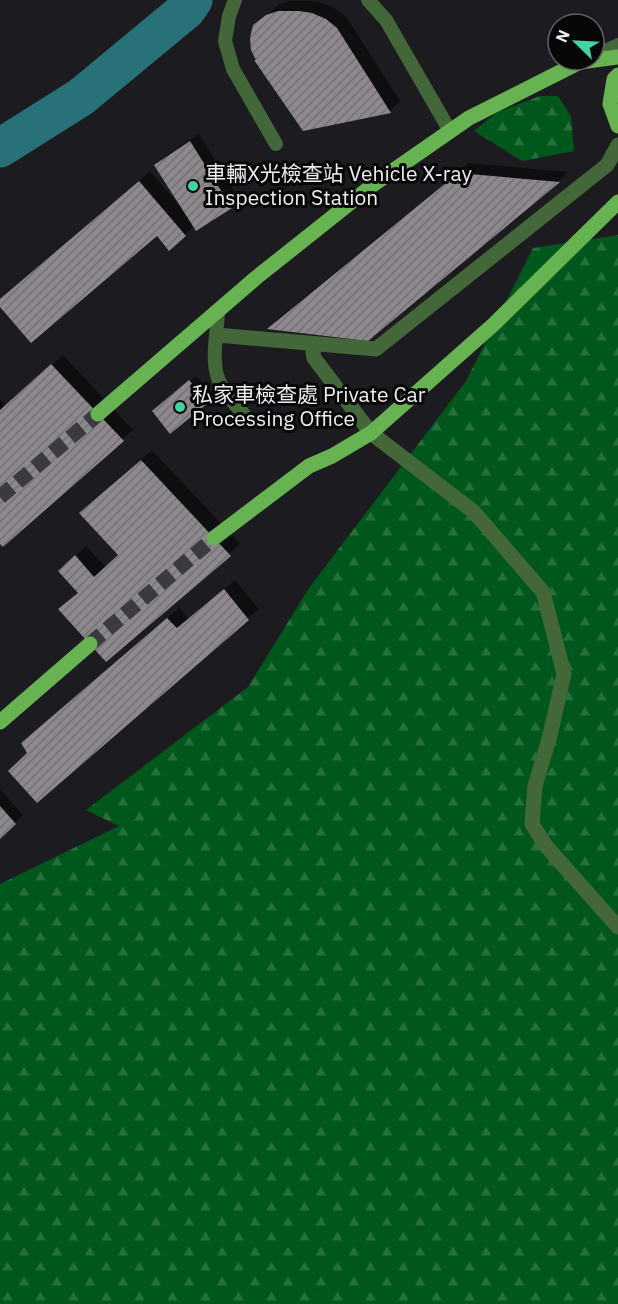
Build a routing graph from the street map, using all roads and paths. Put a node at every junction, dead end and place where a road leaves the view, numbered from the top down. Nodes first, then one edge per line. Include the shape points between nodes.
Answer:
1 (368, 0) edge
2 (231, 1) edge
3 (407, 27) dead end
4 (394, 34) junction
5 (560, 72) edge
6 (618, 75) edge
7 (618, 126) edge
8 (450, 131) junction
9 (276, 144) dead end
10 (618, 145) edge
11 (618, 202) edge
12 (218, 312) junction
13 (217, 335) junction
14 (316, 344) junction
15 (98, 414) tunnel mouth
16 (246, 417) dead end
17 (371, 433) junction
18 (214, 538) tunnel mouth
19 (90, 644) tunnel mouth
20 (0, 722) edge
21 (618, 927) edge

1 - 4 lane
2 - 9 lane via 225,41 233,69
3 - 4 lane
4 - 8 lane
5 - 8 main road
6 - 7 main road via 610,104
8 - 12 main road via 374,184
10 - 14 street via 607,165 376,349
11 - 17 main road via 493,325
12 - 13 lane
12 - 15 main road
13 - 14 street
13 - 16 lane via 217,376
14 - 17 street via 314,358
17 - 18 main road via 309,466
17 - 21 street via 474,512 543,592 564,674 535,786 532,824 546,846
19 - 20 main road

